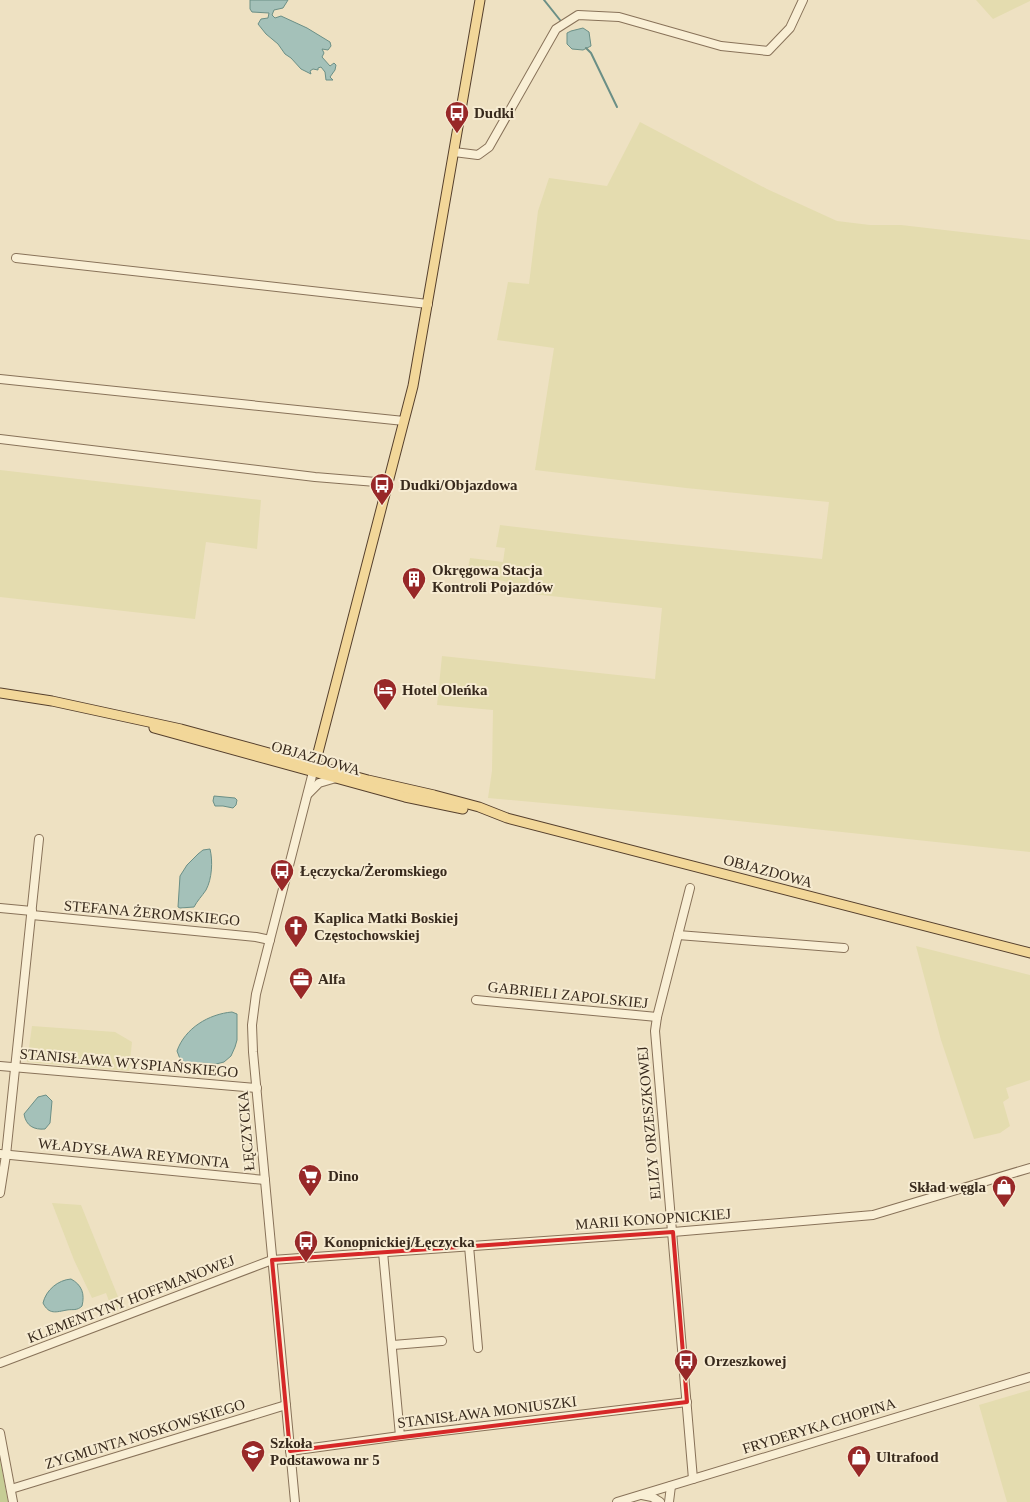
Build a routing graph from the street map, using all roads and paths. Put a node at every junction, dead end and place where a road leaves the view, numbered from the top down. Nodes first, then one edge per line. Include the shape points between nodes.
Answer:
1 (480, 0) edge
2 (803, 0) edge
3 (454, 152) junction
4 (16, 258) dead end
5 (428, 304) junction
6 (0, 379) edge
7 (404, 421) junction
8 (0, 439) edge
9 (388, 483) junction
10 (0, 692) edge
11 (314, 768) junction
12 (337, 778) junction
13 (306, 796) junction
14 (500, 815) junction
15 (39, 839) dead end
16 (690, 888) dead end
17 (0, 908) edge
18 (32, 913) junction
19 (678, 935) junction
20 (270, 940) junction
21 (844, 948) dead end
22 (1030, 953) edge
23 (476, 1000) dead end
24 (657, 1017) junction
25 (0, 1066) edge
26 (15, 1067) junction
27 (256, 1088) junction
28 (3, 1155) edge
29 (1030, 1168) edge
30 (265, 1180) junction
31 (0, 1193) edge
32 (672, 1232) junction
33 (469, 1246) junction
34 (384, 1252) junction
35 (272, 1260) junction
36 (442, 1341) dead end
37 (393, 1345) junction
38 (479, 1348) dead end
39 (0, 1364) edge
40 (1030, 1377) edge
41 (687, 1402) junction
42 (286, 1405) junction
43 (0, 1433) edge
44 (400, 1436) junction
45 (290, 1451) junction
46 (693, 1479) junction
47 (671, 1486) junction
48 (11, 1489) junction
49 (640, 1495) junction
50 (13, 1502) edge
51 (295, 1502) edge
52 (617, 1502) edge
53 (660, 1502) edge
54 (669, 1502) edge

1 - 3 main road
2 - 3 street via 790,28 768,51 721,46 620,17 578,15 556,29 486,151 478,155
3 - 5 main road
4 - 5 street
5 - 7 main road
6 - 7 street
7 - 9 main road
8 - 9 street
9 - 11 main road
10 - 11 main road, OBJAZDOWA via 128,719 155,729
11 - 12 main road, OBJAZDOWA
11 - 13 street, ŁĘCZYCKA
11 - 14 main road, OBJAZDOWA via 462,802
12 - 13 street via 319,784
12 - 14 main road, OBJAZDOWA via 406,797
13 - 20 street, ŁĘCZYCKA
14 - 22 main road, OBJAZDOWA
15 - 18 street
16 - 19 street, ELIZY ORZESZKOWEJ
17 - 18 street, STEFANA ŻEROMSKIEGO
18 - 20 street, STEFANA ŻEROMSKIEGO
18 - 26 street
19 - 21 street
19 - 24 street, ELIZY ORZESZKOWEJ
20 - 27 street, ŁĘCZYCKA via 256,994 252,1025
23 - 24 street, GABRIELI ZAPOLSKIEJ
24 - 32 street, ELIZY ORZESZKOWEJ via 655,1031
25 - 26 street, STANISŁAWA WYSPIAŃSKIEGO
26 - 27 street, STANISŁAWA WYSPIAŃSKIEGO
26 - 28 street
27 - 30 street, ŁĘCZYCKA
28 - 30 street, WŁADYSŁAWA REYMONTA
28 - 31 street
29 - 32 street, MARII KONOPNICKIEJ via 873,1216
30 - 35 street, ŁĘCZYCKA
32 - 33 street, MARII KONOPNICKIEJ
32 - 41 street, ELIZY ORZESZKOWEJ
33 - 34 street, MARII KONOPNICKIEJ
33 - 38 street
34 - 35 street, MARII KONOPNICKIEJ
34 - 37 street
35 - 39 street, KLEMENTYNY HOFFMANOWEJ
35 - 42 street, ŁĘCZYCKA
36 - 37 street
37 - 44 street
40 - 46 street, FRYDERYKA CHOPINA
41 - 44 street, STANISŁAWA MONIUSZKI
41 - 46 street, ELIZY ORZESZKOWEJ
42 - 45 street, ŁĘCZYCKA
42 - 48 street, ZYGMUNTA NOSKOWSKIEGO
43 - 48 street
44 - 45 street, STANISŁAWA MONIUSZKI
45 - 51 street, ŁĘCZYCKA
46 - 47 street, FRYDERYKA CHOPINA
47 - 49 street, FRYDERYKA CHOPINA
47 - 54 street
48 - 50 street
49 - 52 street, FRYDERYKA CHOPINA
49 - 53 street

